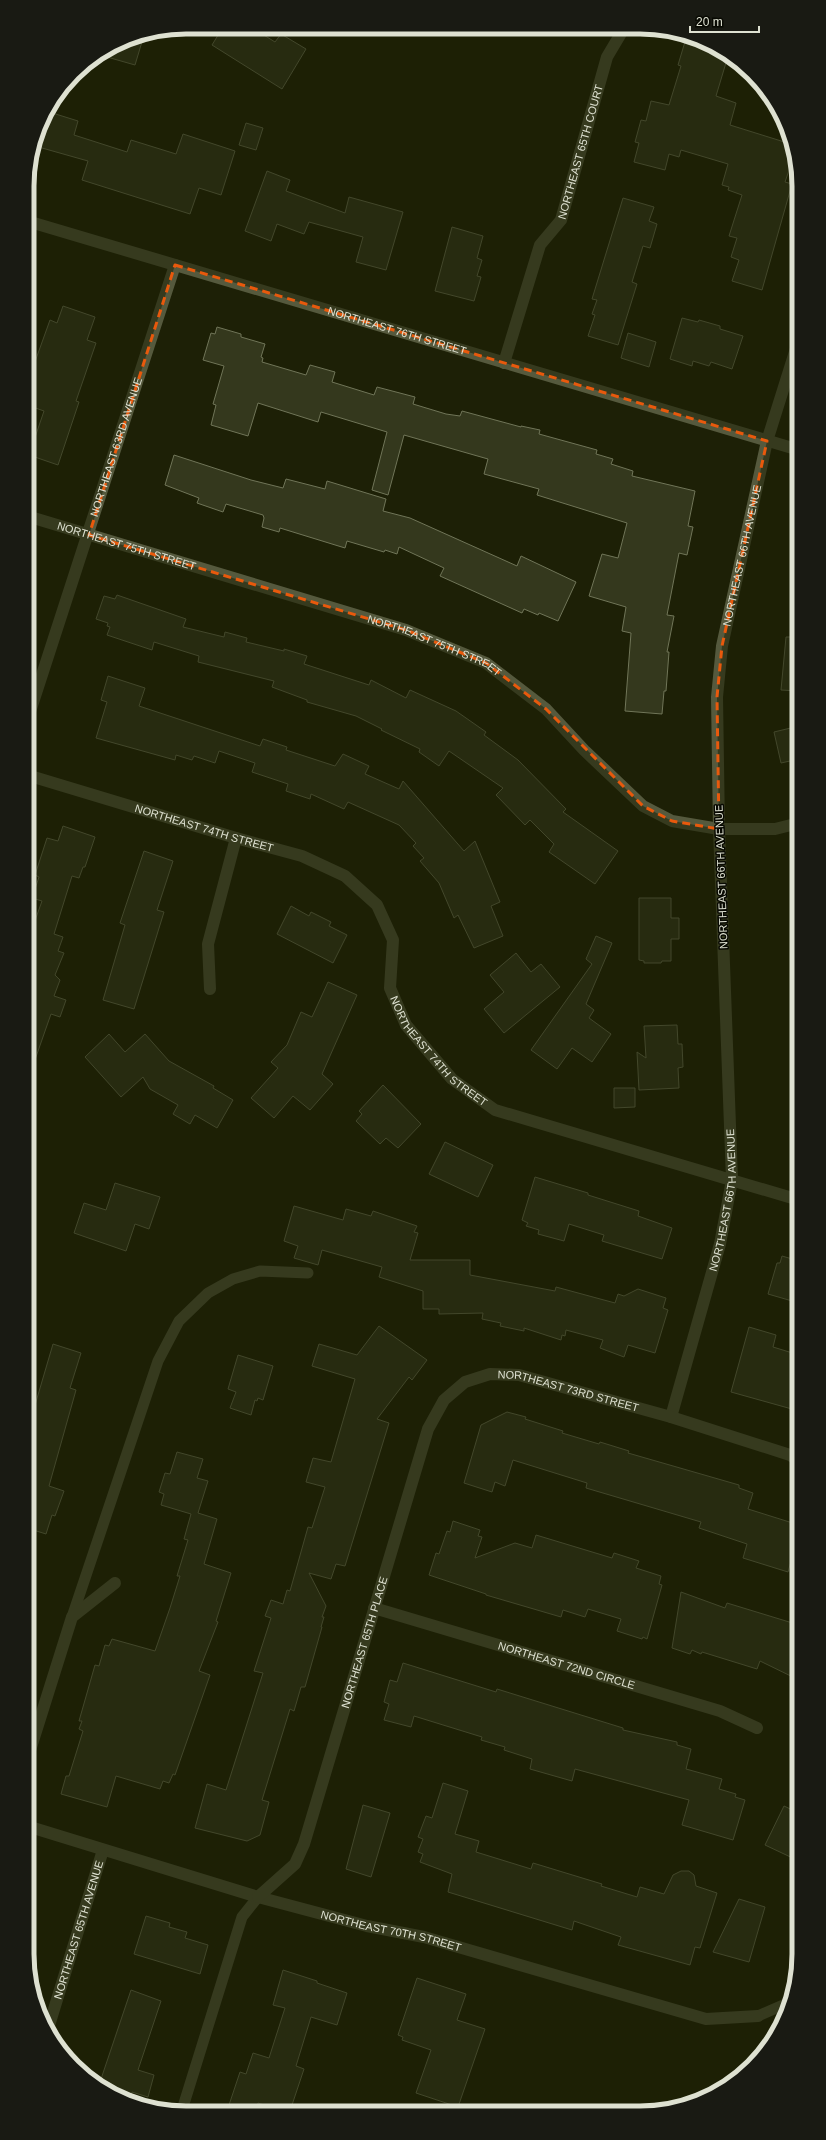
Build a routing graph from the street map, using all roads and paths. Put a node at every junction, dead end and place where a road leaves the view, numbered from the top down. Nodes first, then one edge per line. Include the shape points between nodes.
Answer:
1 (621, 34) edge
2 (34, 223) edge
3 (175, 265) junction
4 (792, 361) edge
5 (504, 363) junction
6 (767, 441) junction
7 (792, 448) edge
8 (34, 518) edge
9 (89, 535) junction
10 (34, 700) edge
11 (34, 777) edge
12 (792, 825) edge
13 (719, 829) junction
14 (236, 838) junction
15 (210, 988) dead end
16 (732, 1180) junction
17 (792, 1198) edge
18 (308, 1273) dead end
19 (465, 1382) joint
20 (671, 1417) junction
21 (792, 1456) edge
22 (115, 1583) dead end
23 (374, 1608) junction
24 (72, 1617) junction
25 (757, 1728) dead end
26 (34, 1738) edge
27 (34, 1828) edge
28 (103, 1850) junction
29 (258, 1897) junction
30 (783, 2005) edge
31 (758, 2016) joint
32 (50, 2022) edge
33 (183, 2106) edge

1 - 5 street, NORTHEAST 65TH COURT via 607,57 561,220 540,245
2 - 3 street, NORTHEAST 76TH STREET
3 - 5 street, NORTHEAST 76TH STREET
3 - 9 street, NORTHEAST 63RD AVENUE
4 - 6 street, NORTHEAST 66TH AVENUE
5 - 6 street, NORTHEAST 76TH STREET
6 - 7 street, NORTHEAST 76TH STREET
6 - 13 street, NORTHEAST 66TH AVENUE via 722,646 716,697
8 - 9 street, NORTHEAST 75TH STREET
9 - 10 street, NORTHEAST 63RD AVENUE
9 - 13 street, NORTHEAST 75TH STREET via 406,630 486,663 546,709 584,750 643,806 672,821
11 - 14 street, NORTHEAST 74TH STREET
12 - 13 street, NORTHEAST 75TH STREET via 775,829
13 - 16 street, NORTHEAST 66TH AVENUE
14 - 15 street via 208,944
14 - 16 street, NORTHEAST 74TH STREET via 302,856 345,876 377,905 393,940 390,988 406,1025 452,1079 495,1110
16 - 17 street, NORTHEAST 74TH STREET
16 - 20 street, NORTHEAST 66TH AVENUE via 720,1244
18 - 24 lane via 260,1271 233,1279 208,1293 179,1321 158,1361
19 - 20 street, NORTHEAST 73RD STREET via 490,1374 519,1375
19 - 23 street, NORTHEAST 65TH PLACE via 444,1400 428,1429
20 - 21 street, NORTHEAST 73RD STREET
22 - 24 street
23 - 25 street, NORTHEAST 72ND CIRCLE via 720,1711
23 - 29 street, NORTHEAST 65TH PLACE via 304,1844 295,1864
24 - 26 street
27 - 28 street, NORTHEAST 70TH STREET
28 - 29 street, NORTHEAST 70TH STREET
28 - 32 street, NORTHEAST 65TH AVENUE
29 - 31 street, NORTHEAST 70TH STREET via 367,1926 424,1937 706,2019
29 - 33 lane via 242,1917
30 - 31 lane

